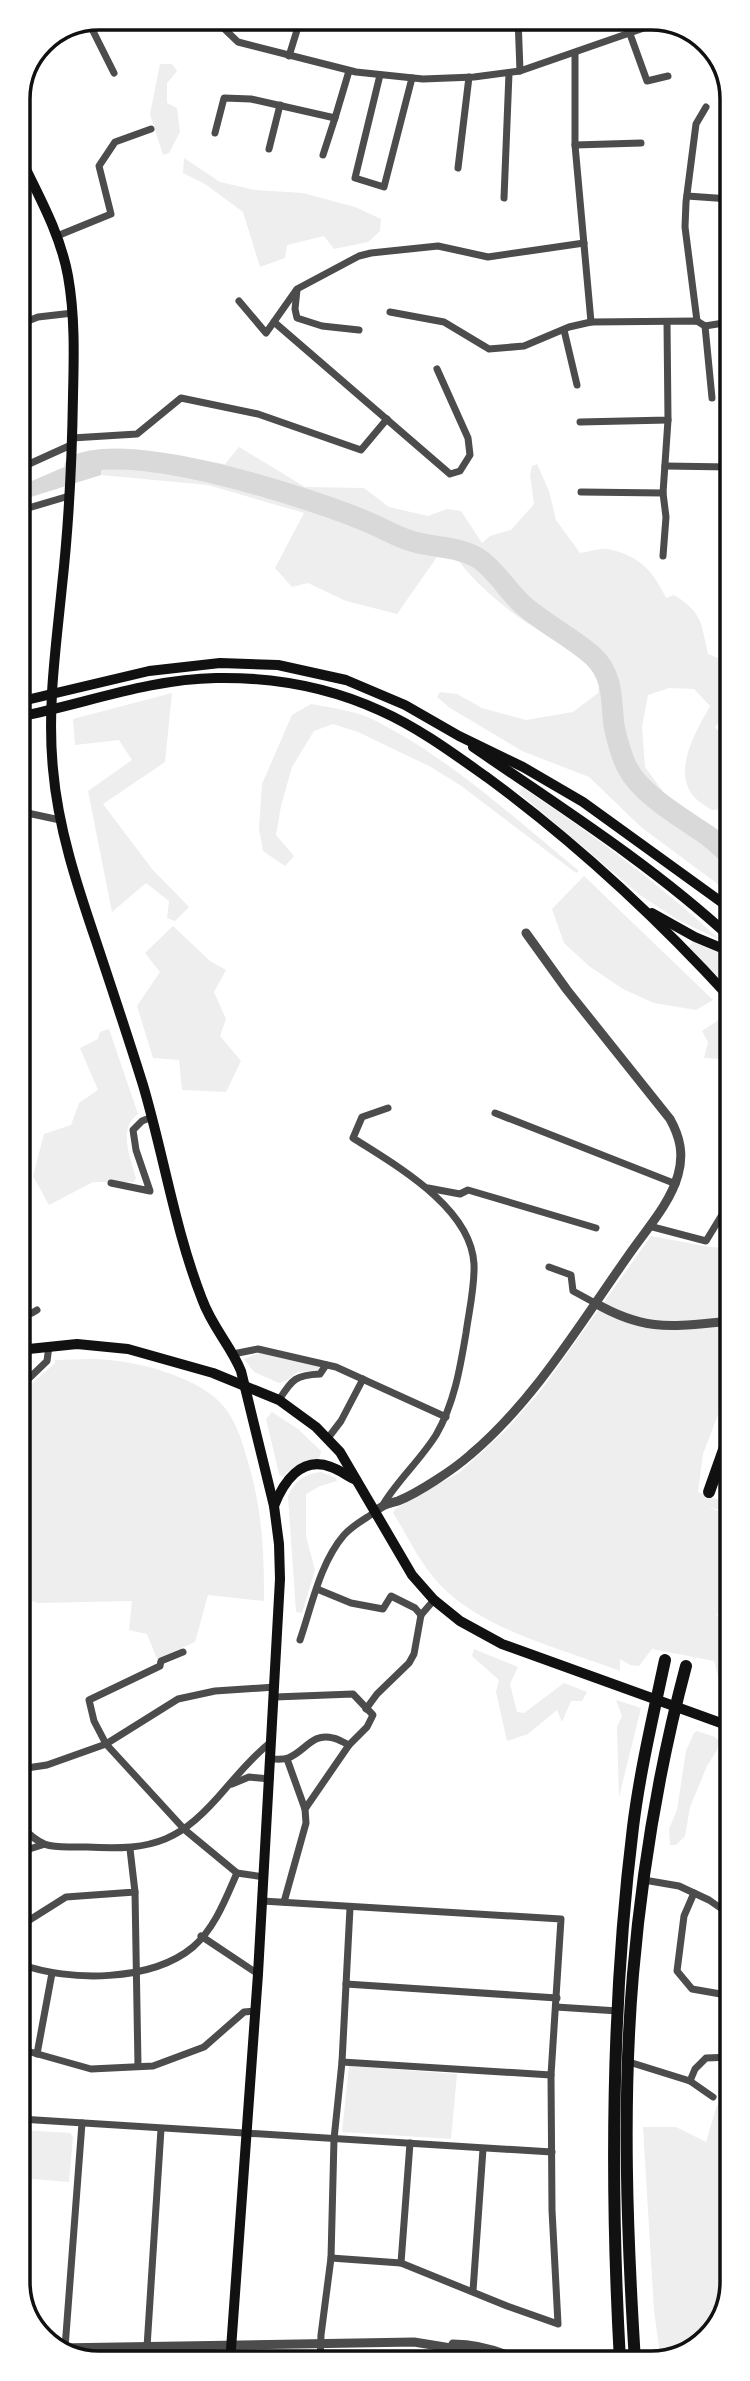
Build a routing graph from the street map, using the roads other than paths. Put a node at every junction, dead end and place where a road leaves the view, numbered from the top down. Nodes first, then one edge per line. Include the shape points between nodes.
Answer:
1 (93, 30) edge
2 (225, 30) edge
3 (297, 30) edge
4 (518, 30) edge
5 (640, 30) edge
6 (630, 34) junction
7 (575, 54) junction
8 (289, 56) junction
9 (349, 71) junction
10 (520, 71) junction
11 (114, 73) dead end
12 (509, 73) junction
13 (380, 75) junction
14 (668, 76) dead end
15 (412, 78) junction
16 (470, 78) junction
17 (280, 105) junction
18 (706, 107) dead end
19 (335, 118) junction
20 (151, 129) dead end
21 (215, 133) dead end
22 (641, 143) dead end
23 (575, 145) junction
24 (269, 149) dead end
25 (323, 155) dead end
26 (458, 168) dead end
27 (30, 177) edge
28 (687, 196) junction
29 (504, 198) dead end
30 (720, 198) edge
31 (57, 236) junction
32 (584, 243) junction
33 (297, 289) junction
34 (239, 301) dead end
35 (390, 312) dead end
36 (73, 313) junction
37 (30, 320) edge
38 (274, 321) junction
39 (591, 322) junction
40 (720, 322) edge
41 (667, 323) junction
42 (701, 323) junction
43 (359, 330) dead end
44 (564, 330) junction
45 (437, 369) dead end
46 (577, 385) dead end
47 (712, 398) dead end
48 (387, 419) junction
49 (668, 420) junction
50 (580, 422) dead end
51 (72, 444) junction
52 (30, 463) edge
53 (665, 466) junction
54 (720, 467) edge
55 (69, 491) junction
56 (581, 492) dead end
57 (663, 493) junction
58 (30, 506) edge
59 (663, 556) dead end
60 (30, 699) edge
61 (30, 714) edge
62 (459, 736) junction
63 (30, 813) edge
64 (60, 820) junction
65 (629, 896) junction
66 (720, 901) edge
67 (720, 928) edge
68 (526, 933) dead end
69 (720, 947) edge
70 (720, 988) edge
71 (388, 1108) dead end
72 (495, 1113) dead end
73 (152, 1117) junction
74 (111, 1183) dead end
75 (676, 1184) junction
76 (427, 1188) junction
77 (720, 1218) edge
78 (649, 1226) junction
79 (596, 1228) dead end
80 (549, 1267) dead end
81 (595, 1303) junction
82 (37, 1310) dead end
83 (30, 1313) edge
84 (720, 1322) edge
85 (49, 1346) junction
86 (30, 1349) edge
87 (233, 1354) junction
88 (326, 1365) junction
89 (30, 1377) edge
90 (363, 1380) junction
91 (244, 1384) junction
92 (279, 1400) junction
93 (446, 1417) junction
94 (328, 1438) junction
95 (720, 1462) edge
96 (357, 1480) junction
97 (709, 1492) dead end
98 (384, 1503) junction
99 (274, 1506) junction
100 (375, 1512) junction
101 (317, 1589) junction
102 (434, 1600) junction
103 (421, 1615) junction
104 (300, 1640) dead end
105 (183, 1652) dead end
106 (664, 1660) dead end
107 (686, 1666) dead end
108 (275, 1692) junction
109 (366, 1709) junction
110 (720, 1723) edge
111 (272, 1741) junction
112 (106, 1744) junction
113 (349, 1745) junction
114 (271, 1759) junction
115 (287, 1759) junction
116 (30, 1768) edge
117 (270, 1779) junction
118 (228, 1786) junction
119 (305, 1810) junction
120 (185, 1830) junction
121 (30, 1834) edge
122 (42, 1845) junction
123 (30, 1849) edge
124 (130, 1849) junction
125 (237, 1873) junction
126 (264, 1877) junction
127 (644, 1880) junction
128 (135, 1892) junction
129 (694, 1893) junction
130 (262, 1901) junction
131 (284, 1902) junction
132 (350, 1908) junction
133 (720, 1909) edge
134 (30, 1920) edge
135 (201, 1936) junction
136 (30, 1968) edge
137 (52, 1973) junction
138 (137, 1973) junction
139 (258, 1973) junction
140 (346, 1984) junction
141 (720, 1995) edge
142 (557, 1998) junction
143 (556, 2007) junction
144 (255, 2011) junction
145 (618, 2011) junction
146 (30, 2052) edge
147 (37, 2054) junction
148 (720, 2057) edge
149 (342, 2062) junction
150 (629, 2062) junction
151 (138, 2066) junction
152 (551, 2075) junction
153 (690, 2081) junction
154 (712, 2097) dead end
155 (30, 2120) edge
156 (82, 2123) junction
157 (161, 2129) junction
158 (245, 2133) junction
159 (334, 2139) junction
160 (410, 2143) junction
161 (483, 2149) junction
162 (551, 2152) junction
163 (331, 2258) junction
164 (401, 2263) junction
165 (473, 2291) junction
166 (62, 2340) edge
167 (321, 2344) junction
168 (434, 2344) junction
169 (147, 2347) junction
170 (231, 2347) junction
171 (78, 2348) edge
172 (231, 2351) edge
173 (321, 2351) edge
174 (448, 2351) edge
175 (458, 2351) edge
176 (497, 2351) edge
177 (619, 2351) edge
178 (634, 2351) edge

1 - 11 street
2 - 8 street via 238,43
3 - 8 street
4 - 10 street
5 - 6 street
6 - 7 street
6 - 14 street via 648,81
7 - 10 street
7 - 23 street
8 - 9 street
9 - 13 street
9 - 19 street
10 - 12 street
12 - 16 street
12 - 29 street
13 - 15 street
13 - 15 street via 355,178 384,187
15 - 16 street
16 - 26 street
17 - 19 street
17 - 21 street via 224,98
17 - 24 street
18 - 28 street via 696,124
19 - 25 street
20 - 31 street via 115,142 99,166 111,214
22 - 23 street
23 - 32 street
27 - 31 main road
28 - 30 street
28 - 42 street via 685,227
31 - 36 main road
32 - 33 street via 488,257 438,246 371,253
32 - 39 street
33 - 38 street
33 - 43 street via 298,318
34 - 38 street via 267,334
35 - 44 street via 444,321 489,349 524,346
36 - 37 street
36 - 51 main road
38 - 48 street
39 - 41 street
39 - 44 street
40 - 42 street
41 - 42 street
41 - 49 street
42 - 47 street
44 - 46 street
45 - 48 street via 468,438 470,455 460,471 450,474
48 - 51 street via 361,450 258,414 180,398 137,434
49 - 50 street
49 - 53 street
51 - 52 street
51 - 55 main road
53 - 54 street
53 - 57 street
55 - 58 street
55 - 64 main road via 52,681 53,770
56 - 57 street
57 - 59 street
60 - 62 main road via 171,667 278,665 362,686
61 - 65 main road via 193,680 257,680 324,690 372,707 423,734 560,834
62 - 66 main road via 571,795
62 - 67 main road via 645,866
63 - 64 street
64 - 73 main road
65 - 69 main road via 660,918
65 - 70 main road
68 - 75 street via 670,1119 681,1150
71 - 76 street via 362,1117 353,1138
72 - 75 street
73 - 74 street via 133,1130 150,1191
73 - 87 main road via 201,1296
75 - 78 street
76 - 79 street via 460,1194 468,1190
76 - 93 street via 470,1241 474,1266 461,1361
77 - 78 street via 706,1241
78 - 81 street
80 - 81 street via 570,1275 573,1291
81 - 84 street via 641,1324
81 - 98 street via 530,1392 482,1445 434,1480
82 - 83 street
85 - 86 main road
85 - 89 street via 47,1361
85 - 91 main road via 128,1349
87 - 88 street via 258,1349
87 - 91 main road
88 - 90 street
88 - 92 street via 320,1374 296,1377
90 - 93 street
90 - 94 street
91 - 92 main road
91 - 99 main road
92 - 94 main road
93 - 98 street
94 - 96 main road
95 - 97 highway
96 - 99 main road via 329,1466 306,1466 286,1481
96 - 100 main road
98 - 100 street
99 - 108 main road via 280,1579
100 - 101 street via 344,1536
100 - 102 main road via 403,1562
101 - 103 street via 351,1603 383,1609 390,1595
101 - 104 street
102 - 103 street
102 - 110 main road via 467,1626 502,1644
103 - 109 street via 409,1663
105 - 112 street via 89,1700
106 - 145 highway via 633,1826
107 - 127 highway via 663,1760
108 - 109 street via 353,1694
108 - 111 main road
108 - 112 street via 215,1691 178,1699
109 - 113 street via 373,1715
111 - 114 main road
111 - 118 street
112 - 116 street
112 - 120 street
113 - 115 street via 322,1737 308,1741
113 - 119 street
114 - 115 street
114 - 117 main road
115 - 119 street
117 - 118 street via 249,1777
117 - 126 main road
118 - 120 street
119 - 131 street via 306,1823
120 - 124 street via 168,1840
120 - 125 street
121 - 122 street
122 - 123 street
122 - 124 street
124 - 128 street
125 - 126 street
125 - 135 street via 218,1916
126 - 130 main road
127 - 129 street
127 - 150 highway
128 - 134 street via 66,1897
128 - 138 street
129 - 133 street
129 - 141 street via 684,1916 677,1971 692,1989
130 - 131 street
130 - 139 main road
131 - 132 street
132 - 140 street
132 - 142 street via 561,1919
135 - 138 street via 162,1966
135 - 139 street
136 - 137 street
137 - 138 street
137 - 147 street
138 - 151 street
139 - 144 main road
140 - 142 street
140 - 149 street
142 - 143 street
143 - 145 street
143 - 152 street
144 - 151 street via 244,2011 204,2047 153,2066
144 - 158 main road
145 - 177 highway via 613,2238
146 - 147 street
147 - 151 street via 90,2070
148 - 153 street via 706,2058
149 - 152 street
149 - 159 street
150 - 153 street
150 - 178 highway via 628,2222
152 - 162 street
153 - 154 street
155 - 156 street
156 - 157 street
156 - 166 street
157 - 158 street
157 - 169 street
158 - 159 street
158 - 170 main road
159 - 160 street
159 - 163 street
160 - 161 street
160 - 164 street
161 - 162 street
161 - 165 street
162 - 165 street via 558,2324
163 - 164 street
163 - 167 street
164 - 165 street
167 - 168 street
167 - 170 street
167 - 173 street
168 - 174 street
168 - 175 street
168 - 176 street via 466,2344
169 - 170 street
169 - 171 street
170 - 172 main road

